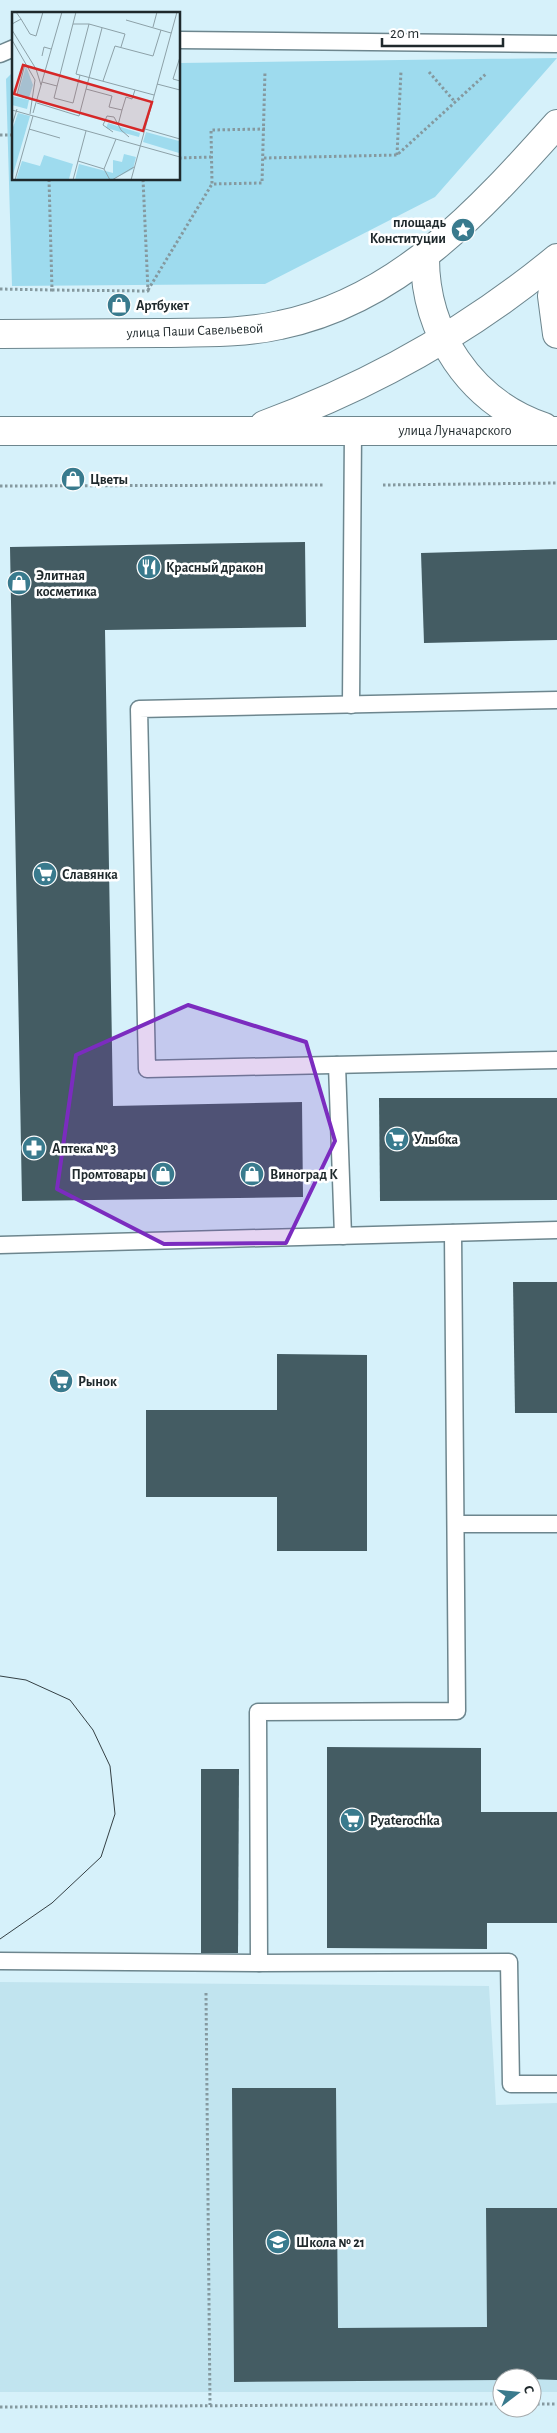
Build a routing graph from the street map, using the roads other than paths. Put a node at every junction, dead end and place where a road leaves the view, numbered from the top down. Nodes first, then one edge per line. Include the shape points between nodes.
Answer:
1 (180, 40) edge
2 (557, 44) edge
3 (12, 49) edge
4 (0, 54) edge
5 (557, 124) edge
6 (425, 255) junction
7 (557, 258) edge
8 (557, 265) edge
9 (0, 334) edge
10 (557, 334) edge
11 (442, 339) junction
12 (0, 430) edge
13 (249, 430) junction
14 (353, 430) junction
15 (557, 431) edge
16 (557, 700) edge
17 (351, 705) junction
18 (557, 1060) edge
19 (336, 1065) junction
20 (557, 1230) edge
21 (453, 1233) junction
22 (343, 1236) junction
23 (0, 1245) edge
24 (456, 1524) junction
25 (557, 1524) edge
26 (0, 1961) edge
27 (259, 1964) junction
28 (557, 2084) edge

1 - 2 lane
3 - 4 lane
5 - 6 main road, улица Паши Савельевой via 498,190
6 - 9 main road, улица Паши Савельевой via 411,267 352,301 322,314 275,326 227,332
6 - 11 main road via 426,289
7 - 11 main road via 512,294
8 - 10 main road via 552,296
11 - 13 main road via 348,390
11 - 15 main road via 458,365 486,394 519,417
12 - 13 main road
13 - 14 main road
14 - 15 main road, улица Луначарского
14 - 17 lane
16 - 17 lane
17 - 19 lane via 139,709 147,1069
18 - 19 lane
19 - 22 lane
20 - 21 lane
21 - 22 lane
21 - 24 lane
22 - 23 lane
24 - 25 lane
24 - 27 lane via 457,1711 258,1712
26 - 27 lane
27 - 28 lane via 509,1962 510,2084

